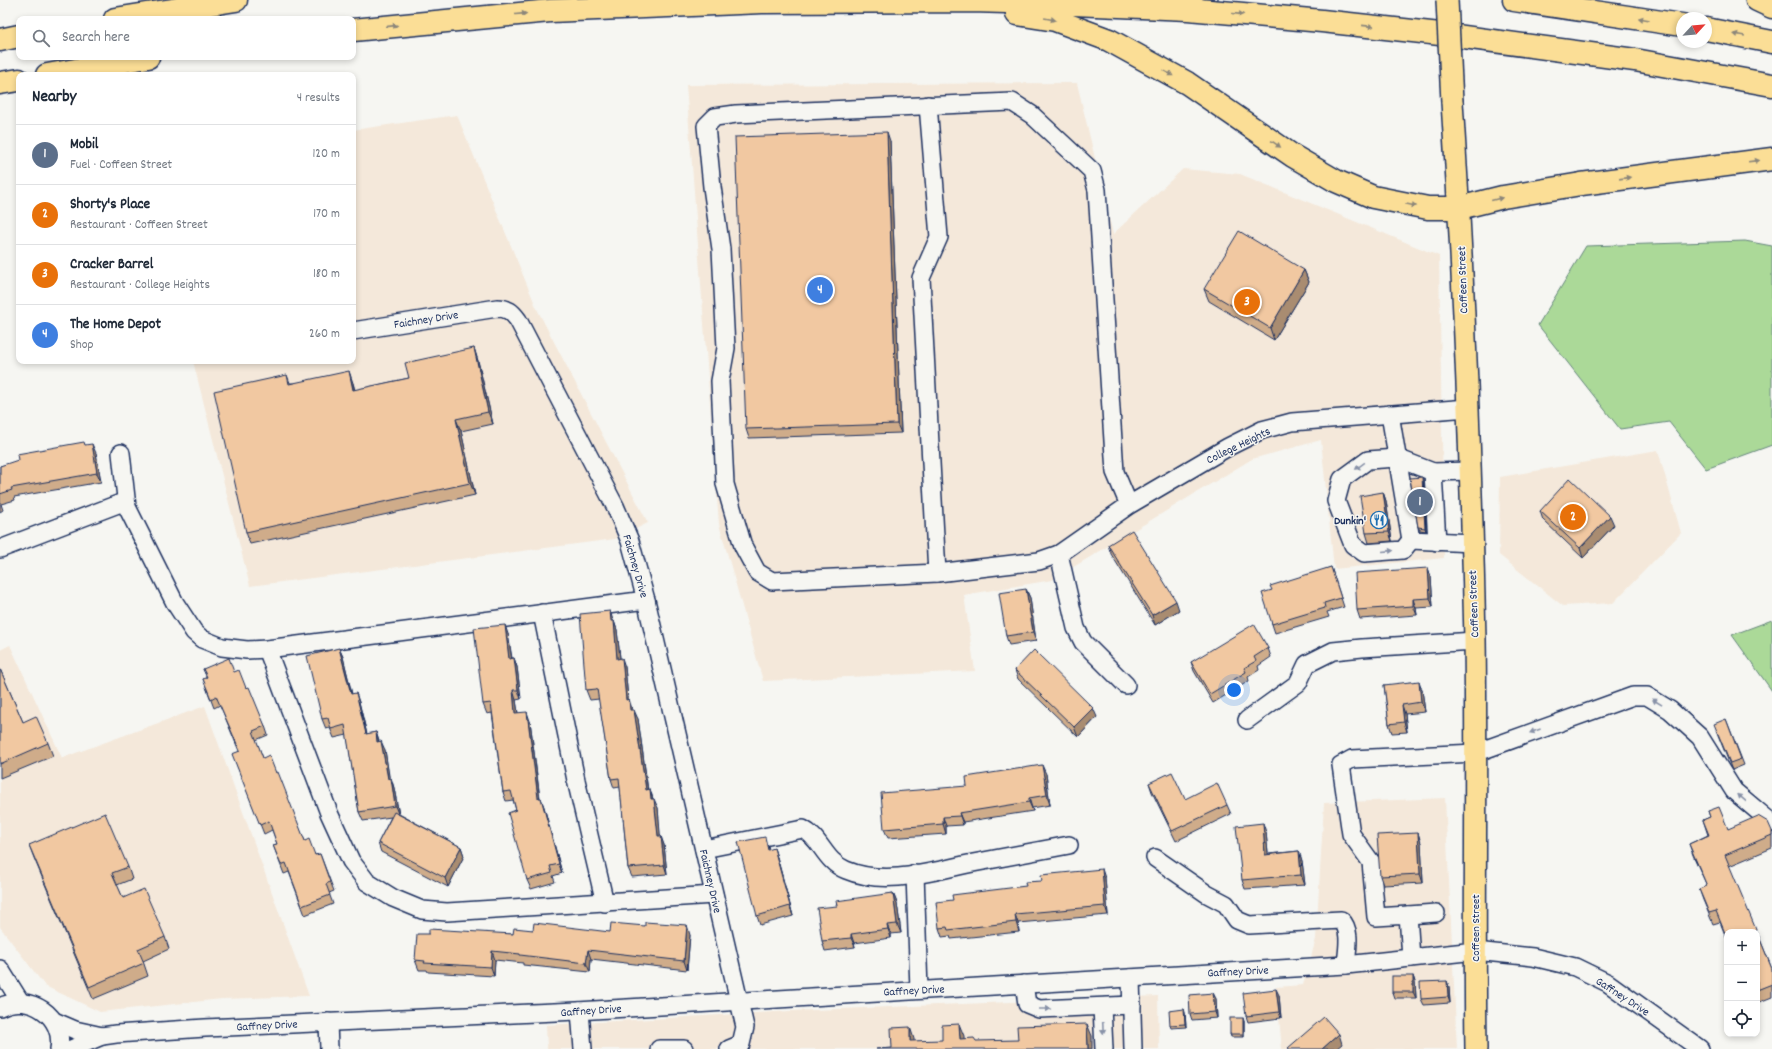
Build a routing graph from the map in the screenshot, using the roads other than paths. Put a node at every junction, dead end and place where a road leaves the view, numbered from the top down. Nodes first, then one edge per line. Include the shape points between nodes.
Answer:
1 (236, 0) edge
2 (1447, 0) edge
3 (1514, 0) edge
4 (1757, 0) edge
5 (762, 1) edge
6 (1772, 7) edge
7 (550, 11) junction
8 (134, 16) edge
9 (1676, 24) edge
10 (356, 30) edge
11 (1712, 30) edge
12 (16, 37) edge
13 (0, 40) edge
14 (1772, 42) edge
15 (131, 60) edge
16 (64, 72) edge
17 (16, 80) edge
18 (0, 83) edge
19 (1772, 85) edge
20 (928, 104) junction
21 (1772, 159) edge
22 (1459, 208) junction
23 (356, 331) edge
24 (1468, 408) junction
25 (1390, 414) junction
26 (121, 453) dead end
27 (1397, 458) junction
28 (1470, 471) junction
29 (1432, 472) junction
30 (126, 501) junction
31 (1129, 505) junction
32 (1411, 540) junction
33 (1437, 542) junction
34 (1472, 543) junction
35 (0, 549) edge
36 (1059, 554) junction
37 (937, 573) junction
38 (646, 600) junction
39 (542, 613) junction
40 (1475, 641) junction
41 (266, 649) junction
42 (1126, 685) dead end
43 (1247, 720) dead end
44 (1475, 752) junction
45 (1772, 823) edge
46 (1069, 845) dead end
47 (704, 849) junction
48 (1155, 858) dead end
49 (915, 874) junction
50 (714, 895) junction
51 (605, 903) junction
52 (1436, 913) dead end
53 (1408, 915) junction
54 (1475, 951) junction
55 (1411, 958) junction
56 (1346, 965) junction
57 (0, 969) edge
58 (1131, 978) junction
59 (1024, 984) junction
60 (919, 990) junction
61 (739, 1000) junction
62 (20, 1001) junction
63 (1132, 1005) junction
64 (0, 1006) edge
65 (1102, 1007) junction
66 (580, 1010) junction
67 (54, 1022) junction
68 (328, 1022) junction
69 (102, 1036) junction
70 (59, 1049) edge
71 (71, 1049) edge
72 (329, 1049) edge
73 (583, 1049) edge
74 (659, 1049) edge
75 (684, 1049) edge
76 (729, 1049) edge
77 (1104, 1049) edge
78 (1133, 1049) edge
79 (1476, 1049) edge
80 (1700, 1049) edge

1 - 8 highway
2 - 22 main road, Coffeen Street, bridge
9 -> 3 highway
4 - 6 highway
5 - 7 highway
5 -> 19 highway via 972,1 1188,9 1456,36 1635,60
10 -> 7 highway
7 -> 22 highway via 686,14 979,10 1055,20 1109,40 1187,83 1293,156 1336,181 1373,197 1428,208
14 -> 11 highway
12 - 13 highway
15 - 16 highway
17 - 18 highway
20 - 31 street, College Heights via 1012,102 1032,115 1092,171 1097,190 1115,472
20 - 37 street via 939,237 921,278
20 - 37 street, College Heights via 715,116 706,126 721,249 726,348 720,381 725,484 743,546 758,572 772,581
22 -> 21 highway via 1581,184
22 - 24 main road, Coffeen Street
23 - 38 street, Faichney Drive via 498,308 512,312 616,506 630,541
24 - 25 street, College Heights
24 - 28 main road, Coffeen Street
25 - 27 street
25 - 31 street, College Heights via 1292,422 1262,430
26 - 30 street
27 - 29 street
27 - 32 street via 1408,498
27 -> 32 street via 1368,460 1342,480 1336,501 1353,545 1364,553 1402,550
28 - 29 street
28 - 34 main road, Coffeen Street
29 - 33 street via 1432,511
30 - 35 street
30 - 41 street via 174,603 194,632 202,639 222,647
31 - 36 street, College Heights
32 - 33 street
33 - 34 street
34 - 40 main road, Coffeen Street
36 - 37 street, College Heights via 1039,561
36 - 42 street via 1076,628 1083,642
38 - 39 street
38 - 47 street, Faichney Drive
39 - 41 street
39 - 51 street via 576,780
40 - 43 street via 1333,651 1307,664 1298,683
40 - 44 main road, Coffeen Street
41 - 51 street via 329,813 351,861 367,882 393,898 422,910 447,912
45 -> 44 street via 1734,791 1700,737 1670,710 1647,696 1633,696
44 - 53 street via 1352,759 1341,765 1352,834 1371,862 1376,917
44 - 54 main road, Coffeen Street
46 - 49 street
47 - 49 street via 803,828 810,832 829,859 845,870 867,877 902,877
47 - 50 street, Faichney Drive
48 - 56 street via 1226,904 1238,920 1249,925 1341,920 1346,925
49 - 60 street
50 - 51 street
50 - 61 street, Faichney Drive
52 - 53 street
53 - 55 street
54 - 55 street, Gaffney Drive
54 - 79 main road, Coffeen Street
54 - 80 street, Gaffney Drive via 1533,957 1575,967 1608,983
55 - 56 street, Gaffney Drive
56 - 58 street, Gaffney Drive
57 - 62 street
58 - 59 street, Gaffney Drive
58 - 63 street
59 - 60 street, Gaffney Drive
59 -> 65 street via 1027,1004 1039,1009
60 - 61 street, Gaffney Drive
61 - 66 street, Gaffney Drive
61 - 76 street, Faichney Drive via 745,1027 742,1044
62 - 64 street
62 - 67 street via 34,1004 45,1011
63 - 65 street
63 - 78 street
65 -> 77 street
66 - 68 street, Gaffney Drive
66 - 73 street
67 - 69 street, Gaffney Drive
67 - 70 street via 58,1032
68 - 69 street, Gaffney Drive
68 - 72 street
69 - 71 street, Gaffney Drive
74 - 75 street

